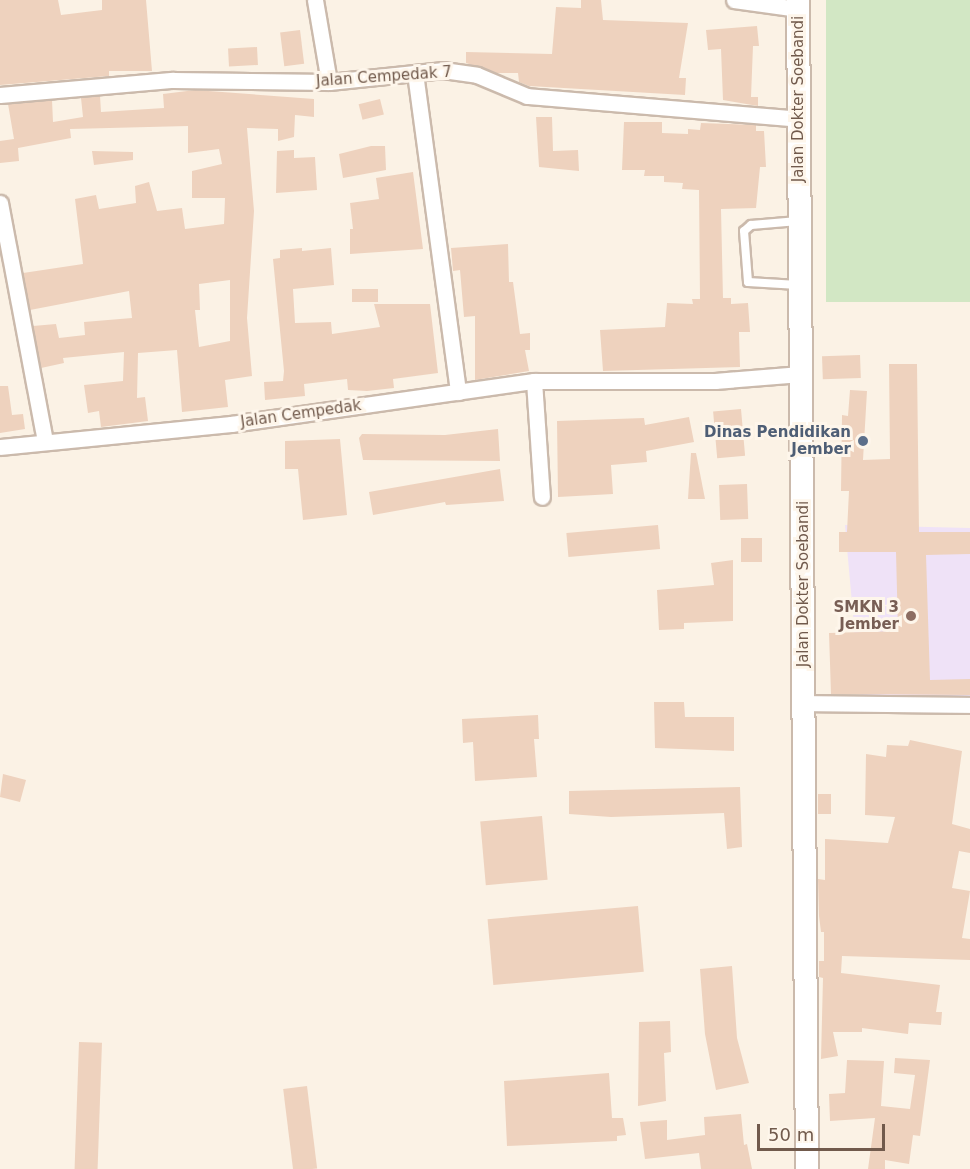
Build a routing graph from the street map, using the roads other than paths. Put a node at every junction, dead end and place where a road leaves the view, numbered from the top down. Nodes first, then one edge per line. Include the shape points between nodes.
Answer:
1 (315, 0) edge
2 (734, 0) edge
3 (798, 4) edge
4 (415, 73) junction
5 (330, 82) junction
6 (0, 95) edge
7 (800, 118) junction
8 (0, 202) edge
9 (799, 221) junction
10 (799, 285) junction
11 (801, 374) junction
12 (534, 381) junction
13 (458, 392) junction
14 (45, 442) junction
15 (0, 447) edge
16 (542, 497) dead end
17 (804, 703) junction
18 (970, 705) edge
19 (807, 1169) edge

1 - 5 street
2 - 3 street
3 - 7 main road, Jalan Dokter Soebandi
4 - 5 street, Jalan Cempedak 7
4 - 7 street, Jalan Cempedak 7 via 443,70 477,75 527,96
4 - 13 street
5 - 6 street, Jalan Cempedak 7 via 173,80
7 - 9 main road, Jalan Dokter Soebandi
8 - 14 street
9 - 10 main road, Jalan Dokter Soebandi
9 - 10 lane via 751,225 744,231 748,282
10 - 11 main road, Jalan Dokter Soebandi
11 - 12 street, Jalan Cempedak via 715,381
11 - 17 main road, Jalan Dokter Soebandi
12 - 13 street, Jalan Cempedak
12 - 16 street
13 - 14 street, Jalan Cempedak via 231,424
14 - 15 street, Jalan Cempedak
17 - 18 street
17 - 19 main road, Jalan Dokter Soebandi

